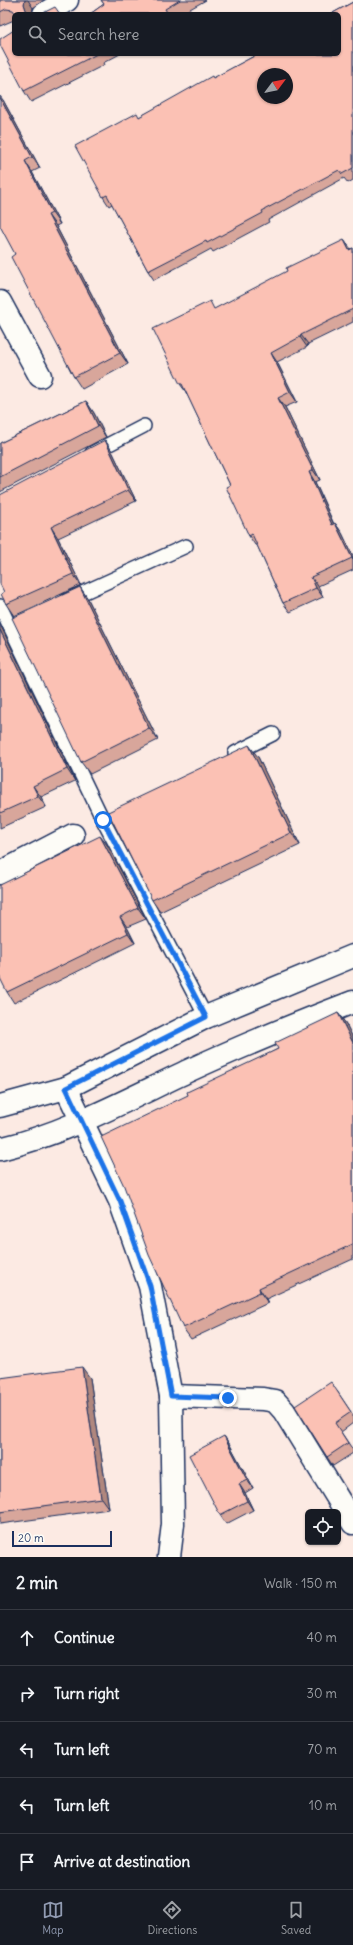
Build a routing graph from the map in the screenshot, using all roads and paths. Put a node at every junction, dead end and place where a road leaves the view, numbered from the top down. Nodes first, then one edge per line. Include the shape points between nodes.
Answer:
1 (67, 0) edge
2 (47, 12) edge
3 (0, 302) edge
4 (40, 376) dead end
5 (144, 426) dead end
6 (82, 458) edge
7 (186, 546) dead end
8 (0, 606) edge
9 (52, 607) edge
10 (24, 620) edge
11 (10, 626) junction
12 (273, 734) dead end
13 (223, 759) edge
14 (117, 813) edge
15 (103, 820) junction
16 (73, 835) dead end
17 (0, 873) edge
18 (353, 956) edge
19 (353, 1002) edge
20 (206, 1017) junction
21 (66, 1088) junction
22 (0, 1106) edge
23 (82, 1121) junction
24 (0, 1149) edge
25 (171, 1396) junction
26 (353, 1523) edge
27 (169, 1557) edge

1 - 2 street
3 - 4 street
5 - 6 lane
7 - 9 lane
8 - 11 lane
10 - 11 lane
11 - 15 lane
12 - 13 lane
14 - 15 lane
15 - 20 lane
16 - 17 street
18 - 20 street
19 - 23 street via 192,1069
20 - 21 street
21 - 22 street
21 - 23 street
23 - 24 street
23 - 25 street via 120,1201 150,1286
25 - 26 street via 275,1401 284,1411
25 - 27 street via 174,1524

